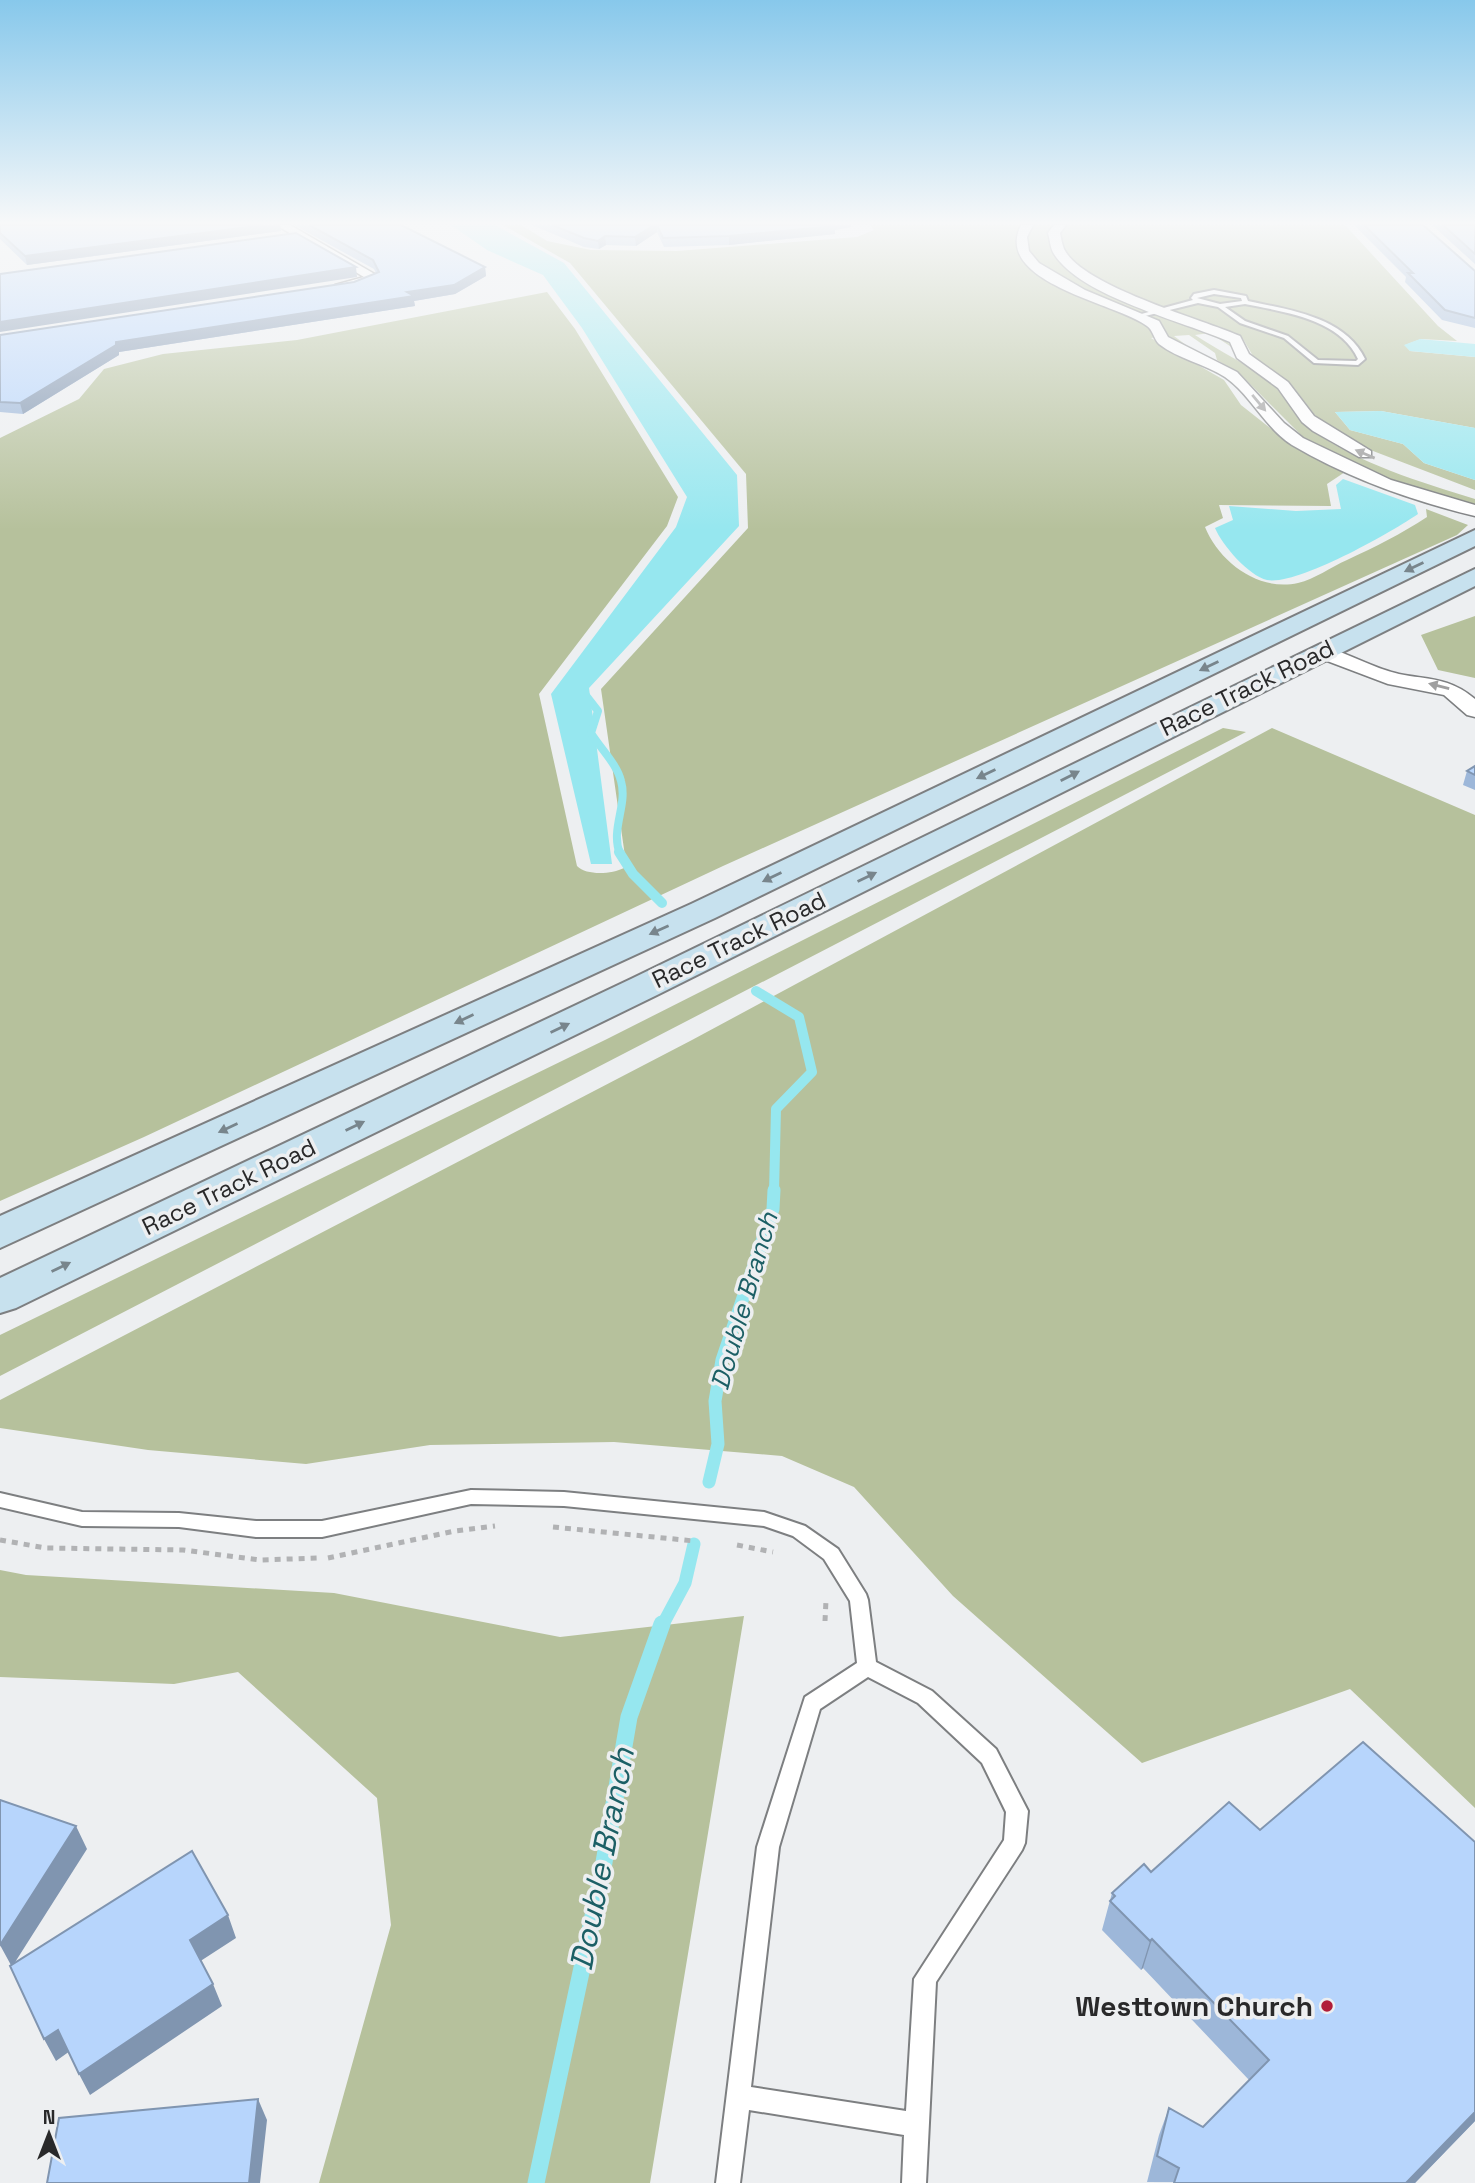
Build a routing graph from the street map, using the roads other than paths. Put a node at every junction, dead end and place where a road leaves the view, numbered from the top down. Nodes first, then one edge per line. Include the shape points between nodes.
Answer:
1 (1162, 327) edge
2 (1190, 327) edge
3 (1258, 327) edge
4 (1329, 327) edge
5 (1377, 459) dead end
6 (1432, 480) dead end
7 (1475, 495) edge
8 (1475, 511) edge
9 (1475, 537) edge
10 (1475, 576) edge
11 (1321, 652) junction
12 (1475, 712) edge
13 (877, 826) junction
14 (921, 850) junction
15 (0, 1233) edge
16 (0, 1297) edge
17 (0, 1500) edge
18 (867, 1667) junction
19 (739, 2097) junction
20 (917, 2125) junction
21 (728, 2183) edge
22 (914, 2183) edge

1 -> 8 street via 1176,332 1232,375 1297,441 1385,484
5 -> 2 street via 1319,428 1283,385 1242,355
3 - 4 lane via 1286,337 1316,362 1358,363 1362,359 1351,341
6 - 7 street
9 -> 13 main road, Race Track Road
10 - 11 main road, Race Track Road
11 - 12 street via 1395,680 1400,690 1421,702
14 -> 11 main road, Race Track Road
13 - 14 main road
13 -> 15 main road, Race Track Road via 703,911
16 -> 14 main road, Race Track Road
17 - 18 lane via 82,1519 179,1520 256,1529 322,1529 471,1497 564,1499 764,1519 799,1531 831,1554 859,1600
18 - 19 lane via 812,1703 768,1847
18 - 20 lane via 925,1696 989,1756 1017,1811 1014,1843 925,1979
19 - 20 lane
19 - 21 lane
20 - 22 lane

